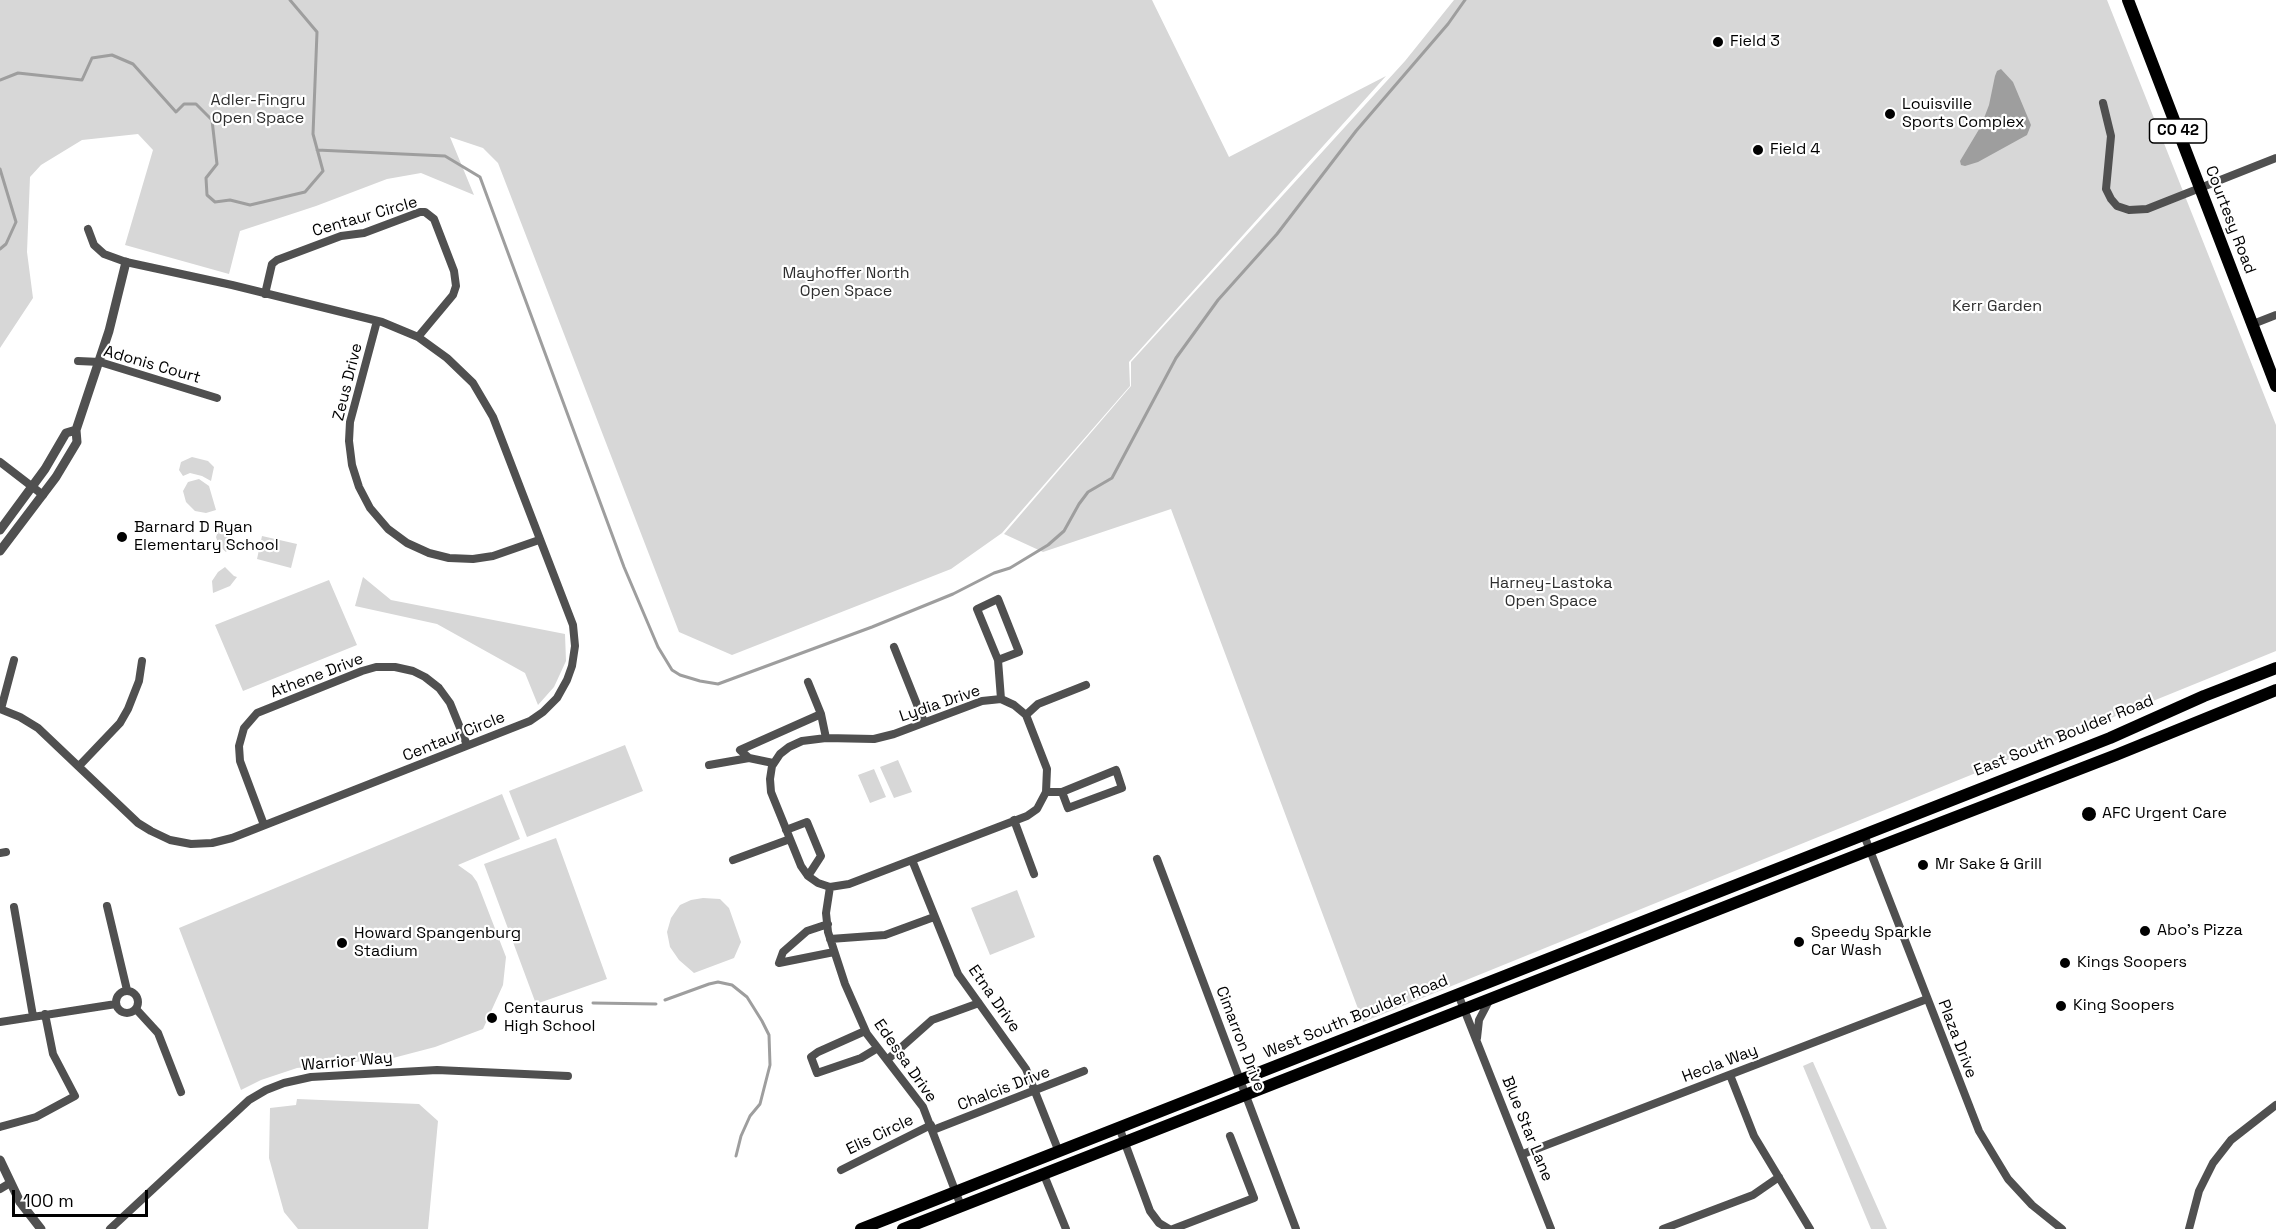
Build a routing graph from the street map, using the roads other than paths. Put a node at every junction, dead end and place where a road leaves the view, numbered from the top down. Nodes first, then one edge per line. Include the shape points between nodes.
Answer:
1 (2128, 0) edge
2 (2103, 103) dead end
3 (2276, 159) edge
4 (2200, 188) junction
5 (88, 229) dead end
6 (126, 262) junction
7 (265, 294) junction
8 (2276, 315) edge
9 (377, 321) junction
10 (2253, 324) junction
11 (418, 337) junction
12 (78, 361) dead end
13 (99, 362) junction
14 (2276, 386) edge
15 (217, 398) dead end
16 (76, 430) junction
17 (0, 462) edge
18 (32, 486) junction
19 (43, 495) junction
20 (0, 530) edge
21 (540, 540) junction
22 (0, 551) edge
23 (894, 647) dead end
24 (14, 660) dead end
25 (998, 660) junction
26 (142, 661) dead end
27 (2276, 668) edge
28 (808, 682) dead end
29 (1086, 685) dead end
30 (2276, 690) edge
31 (1001, 699) junction
32 (1, 709) edge
33 (821, 714) junction
34 (1026, 715) junction
35 (924, 722) junction
36 (826, 738) junction
37 (466, 745) junction
38 (749, 758) junction
39 (773, 763) junction
40 (709, 765) dead end
41 (79, 766) junction
42 (1046, 792) junction
43 (1062, 792) junction
44 (1014, 820) junction
45 (264, 825) junction
46 (786, 830) junction
47 (1864, 835) junction
48 (790, 839) junction
49 (1870, 850) junction
50 (1157, 859) dead end
51 (733, 860) dead end
52 (912, 860) junction
53 (1034, 874) dead end
54 (808, 876) junction
55 (830, 887) junction
56 (107, 906) dead end
57 (14, 907) dead end
58 (934, 916) junction
59 (829, 932) junction
60 (834, 952) junction
61 (127, 990) junction
62 (1458, 994) junction
63 (1491, 998) junction
64 (1927, 999) junction
65 (979, 1003) junction
66 (116, 1004) junction
67 (136, 1009) junction
68 (1464, 1009) junction
69 (45, 1014) junction
70 (33, 1016) junction
71 (0, 1022) edge
72 (866, 1031) junction
73 (1476, 1040) junction
74 (876, 1049) junction
75 (887, 1060) junction
76 (1084, 1071) dead end
77 (1730, 1075) junction
78 (568, 1076) dead end
79 (1241, 1080) junction
80 (1036, 1091) junction
81 (181, 1092) dead end
82 (1247, 1096) junction
83 (2276, 1105) edge
84 (0, 1126) edge
85 (932, 1127) junction
86 (1119, 1127) junction
87 (1230, 1136) dead end
88 (1125, 1142) junction
89 (1059, 1152) junction
90 (1523, 1154) junction
91 (0, 1160) edge
92 (841, 1170) dead end
93 (1044, 1175) junction
94 (1779, 1178) junction
95 (10, 1183) junction
96 (0, 1189) edge
97 (956, 1191) junction
98 (961, 1206) junction
99 (41, 1229) edge
100 (110, 1229) edge
101 (861, 1229) edge
102 (903, 1229) edge
103 (1066, 1229) edge
104 (1171, 1229) edge
105 (1296, 1229) edge
106 (1551, 1229) edge
107 (1663, 1229) edge
108 (1810, 1229) edge
109 (2062, 1229) edge
110 (2189, 1229) edge

1 - 4 main road, Courtesy Road / CO 42
2 - 4 street via 2111,136 2106,189 2117,206 2147,209
3 - 4 street
4 - 10 main road, Courtesy Road / CO 42
5 - 6 street, Centaur Circle via 94,245 104,254
6 - 7 street, Centaur Circle
6 - 13 street
7 - 9 street, Centaur Circle
7 - 11 street, Centaur Circle via 277,260 341,236 364,233 425,212 434,219 456,286
8 - 10 street
9 - 11 street, Centaur Circle
9 - 21 street, Zeus Drive via 350,422 349,441 351,465 370,508 407,543 449,558 493,556
10 - 14 main road, Courtesy Road / CO 42
11 - 21 street, Centaur Circle via 447,358 482,398
12 - 13 street, Adonis Court
13 - 15 street, Adonis Court
13 - 16 street
16 - 18 street via 66,433
16 - 19 street via 77,442
17 - 18 street
18 - 19 street
18 - 20 street
19 - 22 street
21 - 37 street, Centaur Circle via 573,626 575,646 567,680 557,698 530,721
23 - 35 street
24 - 32 street
25 - 25 street via 977,609 998,599 1019,652
25 - 31 street
26 - 41 street via 139,681 120,723
27 - 47 main road, East South Boulder Road
28 - 33 street
29 - 34 street via 1038,704
30 - 49 main road
31 - 34 street, Lydia Drive
31 - 35 street, Lydia Drive via 982,701
32 - 41 street, Centaur Circle via 38,728
33 - 36 street
33 - 38 street via 740,750
34 - 42 street via 1047,769
35 - 36 street, Lydia Drive via 874,739
36 - 39 street, Lydia Drive via 789,747
37 - 45 street, Centaur Circle
37 - 45 street, Athene Drive via 450,703 440,688 425,677 395,667 362,671 256,713 244,728 240,761
38 - 39 street
38 - 40 street
39 - 46 street via 771,792
41 - 45 street, Centaur Circle via 138,823 170,840 212,843
42 - 43 street
42 - 44 street via 1037,809
43 - 43 street via 1116,770 1122,788 1068,808
44 - 52 street
44 - 53 street
46 - 48 street
46 - 54 street via 807,822 821,856
47 - 49 street, Plaza Drive
47 - 62 main road, West South Boulder Road
48 - 51 street
48 - 54 street
49 - 63 main road, West South Boulder Road
49 - 64 street, Plaza Drive
50 - 79 street, Cimarron Drive
52 - 55 street via 849,884
52 - 58 street, Etna Drive
54 - 55 street
55 - 59 street via 826,913
56 - 61 street
57 - 70 street
58 - 59 street via 885,935
58 - 65 street, Etna Drive via 958,974
59 - 60 street, Edessa Drive
59 - 60 street via 807,931 783,952 779,963
60 - 72 street, Edessa Drive
61 - 66 street via 120,993
61 - 67 street via 138,998
62 - 68 street, Blue Star Lane
62 - 79 main road, West South Boulder Road
63 - 68 main road, West South Boulder Road
63 - 73 street via 1479,1020
64 - 77 street, Hecla Way
64 - 109 street, Plaza Drive via 1979,1131 1994,1159 2032,1205
65 - 75 street via 932,1020
65 - 80 street, Etna Drive via 1026,1069
66 - 67 street via 123,1012
66 - 69 street
67 - 81 street via 158,1033
68 - 73 street, Blue Star Lane
68 - 82 main road, West South Boulder Road
69 - 70 street
69 - 84 street via 53,1054 75,1096 36,1117
70 - 71 street
72 - 74 street, Edessa Drive
72 - 74 street via 811,1057 817,1074
73 - 90 street, Blue Star Lane
74 - 75 street, Edessa Drive
75 - 85 street, Edessa Drive via 923,1107
76 - 80 street, Chalcis Drive
77 - 90 street, Hecla Way
77 - 94 street via 1754,1136
78 - 100 street, Warrior Way via 437,1070 310,1077 266,1089 249,1100
79 - 82 street, Cimarron Drive
79 - 86 main road, West South Boulder Road
80 - 85 street, Chalcis Drive
80 - 89 street, Etna Drive
82 - 88 main road, West South Boulder Road
82 - 105 street, Cimarron Drive
83 - 110 street via 2231,1140 2213,1163 2199,1191
85 - 92 street, Elis Circle
85 - 97 street, Edessa Drive
86 - 88 street
86 - 89 main road, West South Boulder Road
87 - 104 street via 1254,1198
88 - 93 main road, West South Boulder Road
88 - 104 street via 1150,1211 1159,1224
89 - 97 main road, West South Boulder Road
90 - 106 street, Blue Star Lane
91 - 95 street
93 - 98 main road, West South Boulder Road
93 - 103 street
94 - 107 street via 1753,1195
94 - 108 street
95 - 96 street
95 - 99 street
97 - 98 street, Edessa Drive
97 - 101 main road, West South Boulder Road
98 - 102 main road, West South Boulder Road

